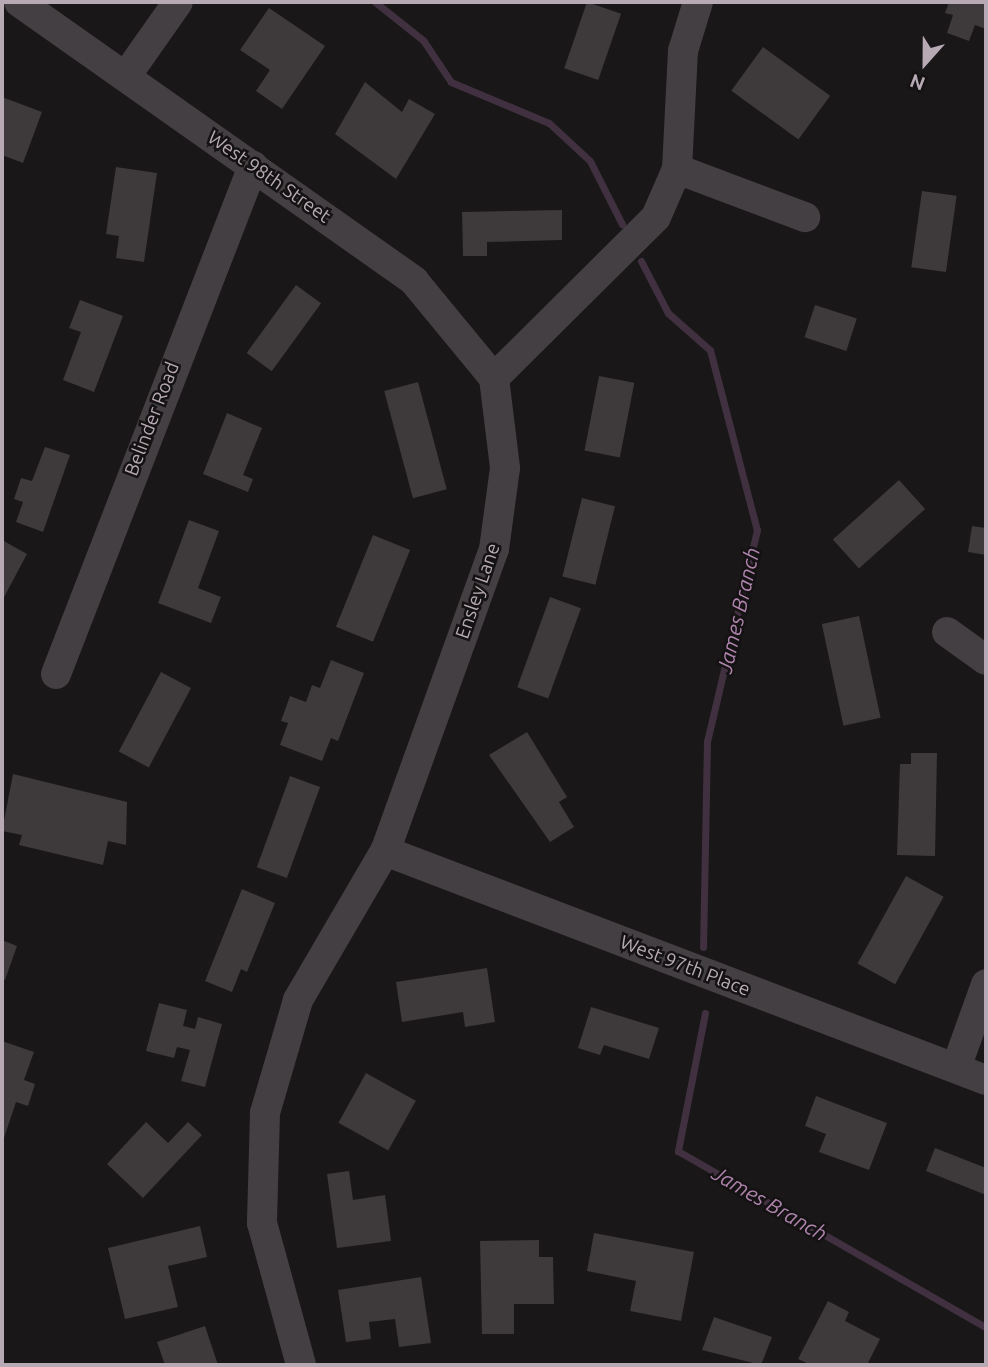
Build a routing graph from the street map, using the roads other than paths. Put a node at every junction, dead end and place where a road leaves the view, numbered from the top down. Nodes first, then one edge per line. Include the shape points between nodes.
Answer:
1 (19, 2) edge
2 (178, 2) edge
3 (698, 2) edge
4 (126, 76) junction
5 (253, 166) junction
6 (677, 169) junction
7 (805, 217) dead end
8 (494, 378) junction
9 (947, 632) dead end
10 (986, 660) edge
11 (56, 674) dead end
12 (385, 851) junction
13 (986, 984) edge
14 (956, 1068) junction
15 (986, 1080) edge
16 (301, 1365) edge

1 - 4 street, West 98th Street
2 - 4 street
3 - 6 street via 683,51
4 - 5 street, West 98th Street
5 - 8 street, West 98th Street via 414,281
5 - 11 street, Belinder Road
6 - 7 street
6 - 8 street via 656,217
8 - 12 street, Ensley Lane via 505,468 494,549
9 - 10 street
12 - 14 street, West 97th Place
12 - 16 street, Ensley Lane via 298,1000 265,1113 262,1223
13 - 14 street
14 - 15 street, West 97th Place

